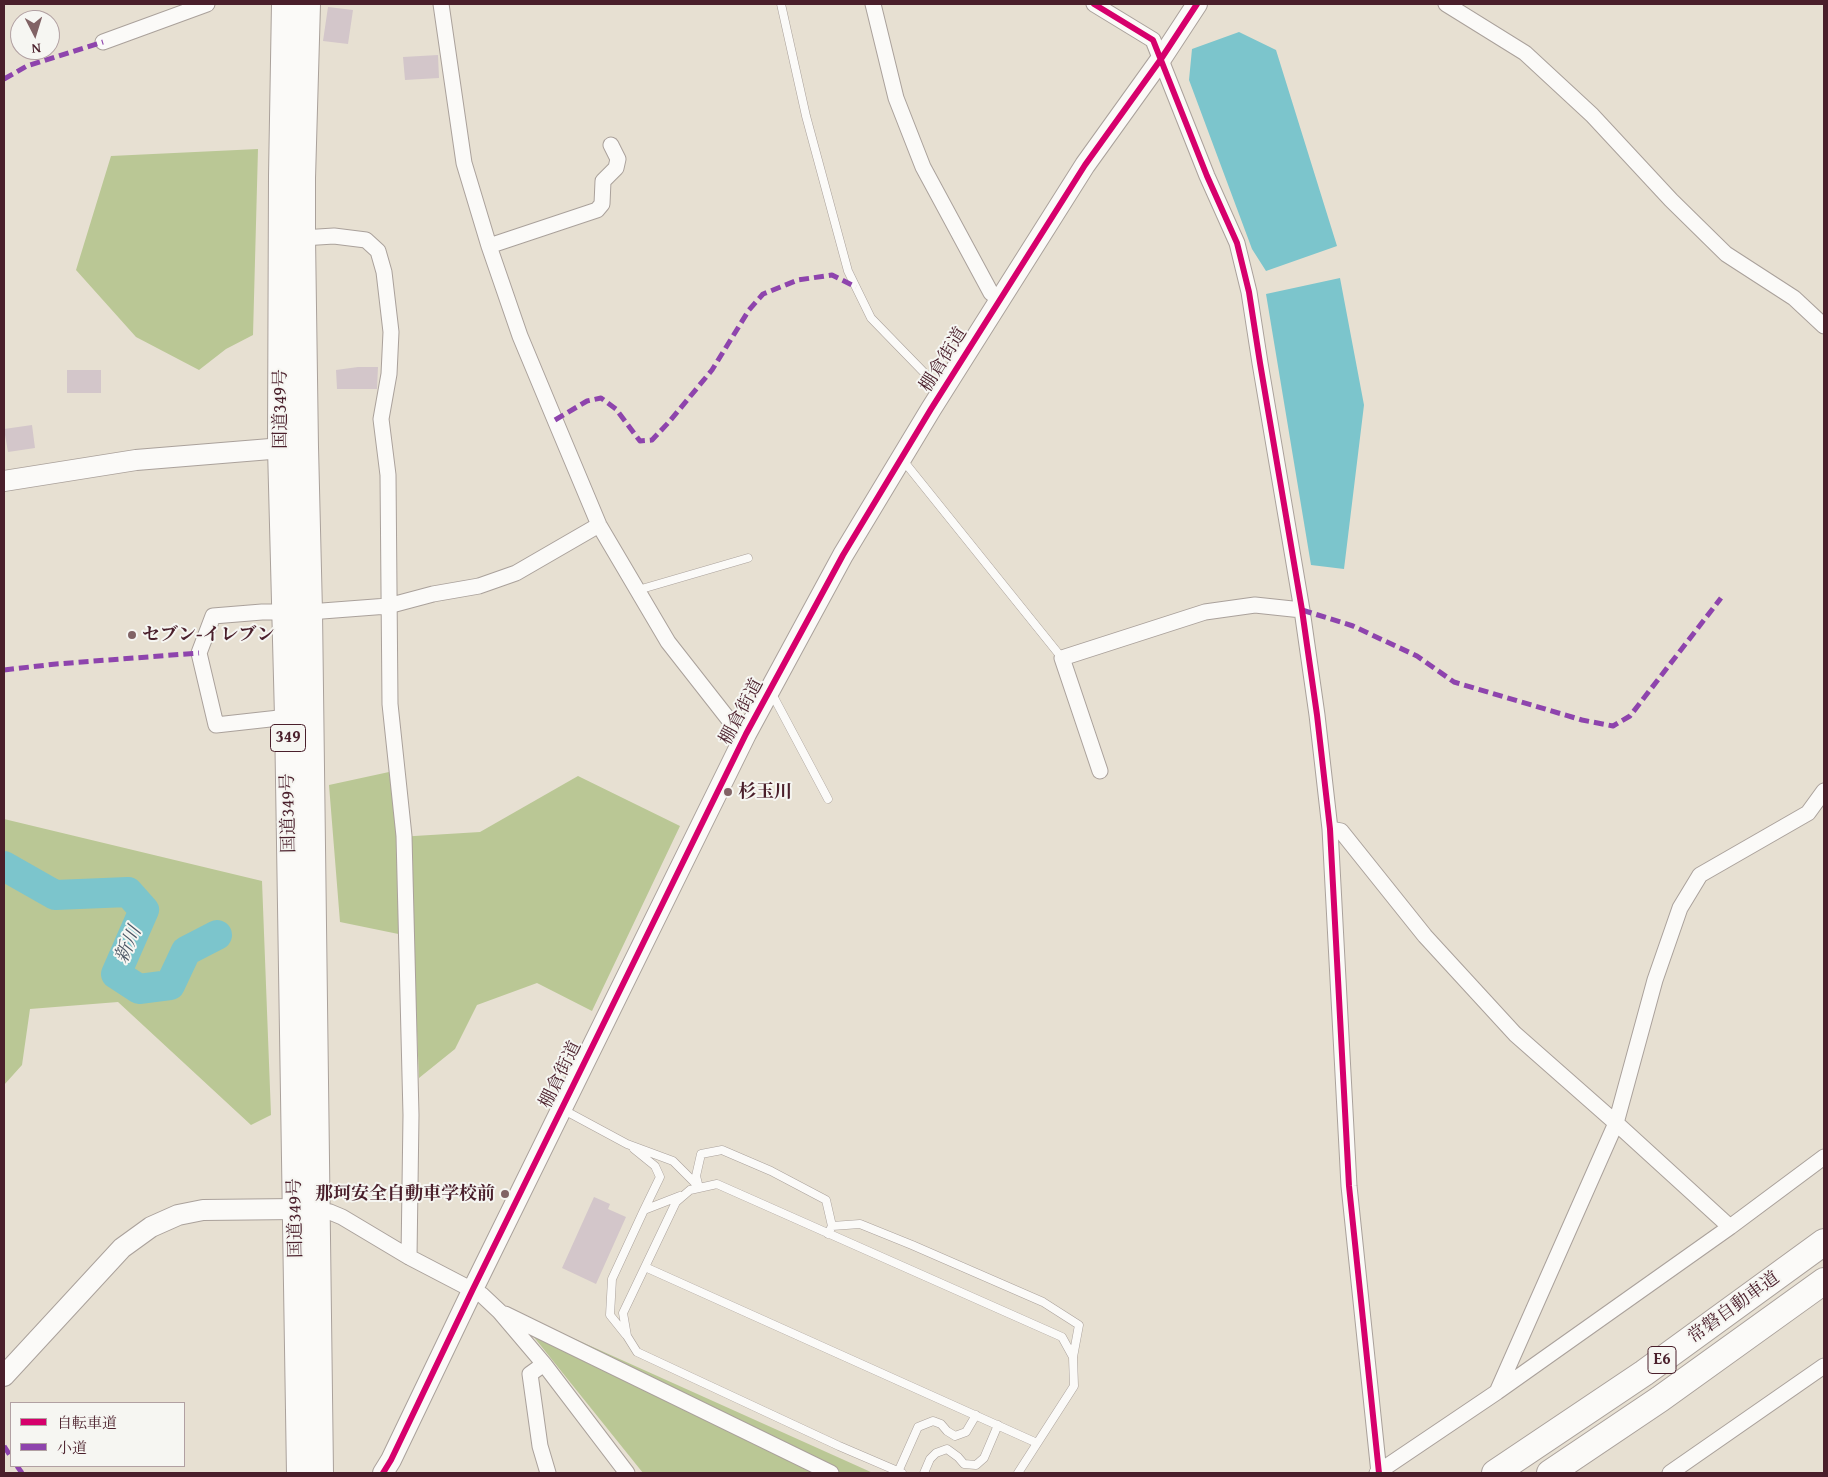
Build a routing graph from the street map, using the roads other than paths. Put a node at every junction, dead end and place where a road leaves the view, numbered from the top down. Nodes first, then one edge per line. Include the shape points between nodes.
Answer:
1 (207, 4) edge
2 (285, 4) edge
3 (307, 4) edge
4 (442, 4) edge
5 (781, 4) edge
6 (873, 4) edge
7 (1094, 4) edge
8 (1197, 4) edge
9 (1446, 4) edge
10 (103, 42) dead end
11 (1161, 59) junction
12 (611, 145) dead end
13 (302, 238) junction
14 (489, 246) junction
15 (1001, 298) junction
16 (1824, 326) edge
17 (942, 391) junction
18 (293, 447) junction
19 (902, 458) junction
20 (4, 481) edge
21 (599, 525) junction
22 (748, 558) dead end
23 (638, 590) junction
24 (388, 606) junction
25 (1302, 610) junction
26 (297, 612) junction
27 (1062, 658) junction
28 (770, 691) junction
29 (288, 716) junction
30 (746, 734) junction
31 (1100, 772) dead end
32 (1824, 791) edge
33 (828, 799) dead end
34 (1330, 829) junction
35 (561, 1109) junction
36 (1616, 1123) junction
37 (628, 1144) junction
38 (1824, 1157) edge
39 (699, 1188) junction
40 (684, 1194) junction
41 (306, 1209) junction
42 (644, 1210) junction
43 (832, 1226) junction
44 (1730, 1227) junction
45 (828, 1234) junction
46 (1824, 1242) edge
47 (409, 1257) junction
48 (645, 1267) junction
49 (1824, 1281) edge
50 (472, 1289) junction
51 (499, 1311) junction
52 (627, 1336) junction
53 (1073, 1357) junction
54 (544, 1364) junction
55 (1824, 1366) edge
56 (4, 1376) edge
57 (1497, 1392) junction
58 (976, 1415) junction
59 (998, 1425) junction
60 (1038, 1443) junction
61 (900, 1472) edge
62 (300, 1473) edge
63 (320, 1473) edge
64 (383, 1473) edge
65 (548, 1473) edge
66 (627, 1473) edge
67 (831, 1473) edge
68 (924, 1473) edge
69 (1018, 1473) edge
70 (1378, 1473) edge
71 (1495, 1473) edge
72 (1550, 1473) edge
73 (1670, 1473) edge

1 - 10 street
2 - 18 highway, 国道349号 / 349 via 282,176
3 - 13 highway, 国道349号 / 349
4 - 14 street via 464,162
5 - 17 lane via 806,116 848,271 871,318
6 - 15 street via 896,98 923,167 992,293
7 - 11 street via 1153,40
8 - 11 street, 棚倉街道
9 - 16 street via 1525,53 1592,115 1726,254 1794,298
11 - 15 street, 棚倉街道 via 1085,165
11 - 25 street via 1237,243 1249,292
12 - 14 street via 618,159 616,168 603,181 602,204 597,210
13 - 18 highway, 国道349号 / 349
13 - 24 street via 334,236 366,240 378,251 384,272 391,332 389,374 381,419 388,475
14 - 21 street via 520,336
15 - 17 street, 棚倉街道
17 - 19 street, 棚倉街道
18 - 20 street via 136,460
18 - 26 highway, 国道349号 / 349
19 - 27 lane
19 - 28 street, 棚倉街道 via 843,555
21 - 23 street
21 - 24 street via 516,573 478,586
22 - 23 lane
23 - 30 street via 668,642 733,725
24 - 26 street
24 - 47 street via 390,704 404,836 411,1115
25 - 27 street via 1255,605 1205,612
25 - 34 street
26 - 29 highway, 国道349号 / 349
26 - 29 street via 213,616 199,653 216,725
26 - 41 highway, 国道349号 / 349
27 - 31 street
28 - 30 street, 棚倉街道
28 - 33 lane
29 - 41 highway, 国道349号 / 349
30 - 35 street, 棚倉街道
32 - 36 street via 1808,813 1700,875 1680,908 1655,980
34 - 36 street via 1341,831 1424,936 1515,1034
34 - 70 street via 1350,1186
35 - 37 lane
35 - 50 street, 棚倉街道
36 - 44 street
36 - 57 street
37 - 39 lane via 673,1161
37 - 42 lane via 654,1166 660,1177
38 - 44 street
39 - 40 lane
39 - 43 lane via 696,1176 701,1154 722,1150 826,1200
39 - 45 lane via 717,1184
40 - 42 lane
40 - 48 lane via 676,1202
41 - 47 street via 342,1217
41 - 56 street via 203,1210 178,1215 151,1227 122,1248
41 - 62 highway, 国道349号 / 349
41 - 63 highway, 国道349号 / 349
42 - 52 lane via 612,1279 610,1314
43 - 45 lane
43 - 53 lane via 860,1224 1043,1302 1079,1325
44 - 57 street
45 - 53 lane via 1062,1337
46 - 71 highway, 常磐自動車道 / E6 via 1644,1373
47 - 50 street
48 - 52 lane via 623,1313
48 - 58 lane
49 - 72 highway, 常磐自動車道 / E6 via 1660,1399
50 - 51 street
50 - 64 street, 棚倉街道
51 - 54 street
51 - 67 street
52 - 61 lane via 637,1352
53 - 60 lane via 1074,1386
54 - 65 street via 530,1374 540,1446
54 - 66 street
55 - 73 street
57 - 70 street
58 - 59 lane
58 - 61 lane via 966,1432 955,1436 933,1421 918,1427
59 - 60 lane
59 - 68 lane via 984,1458 976,1465 964,1464 947,1449 930,1459
60 - 69 lane

